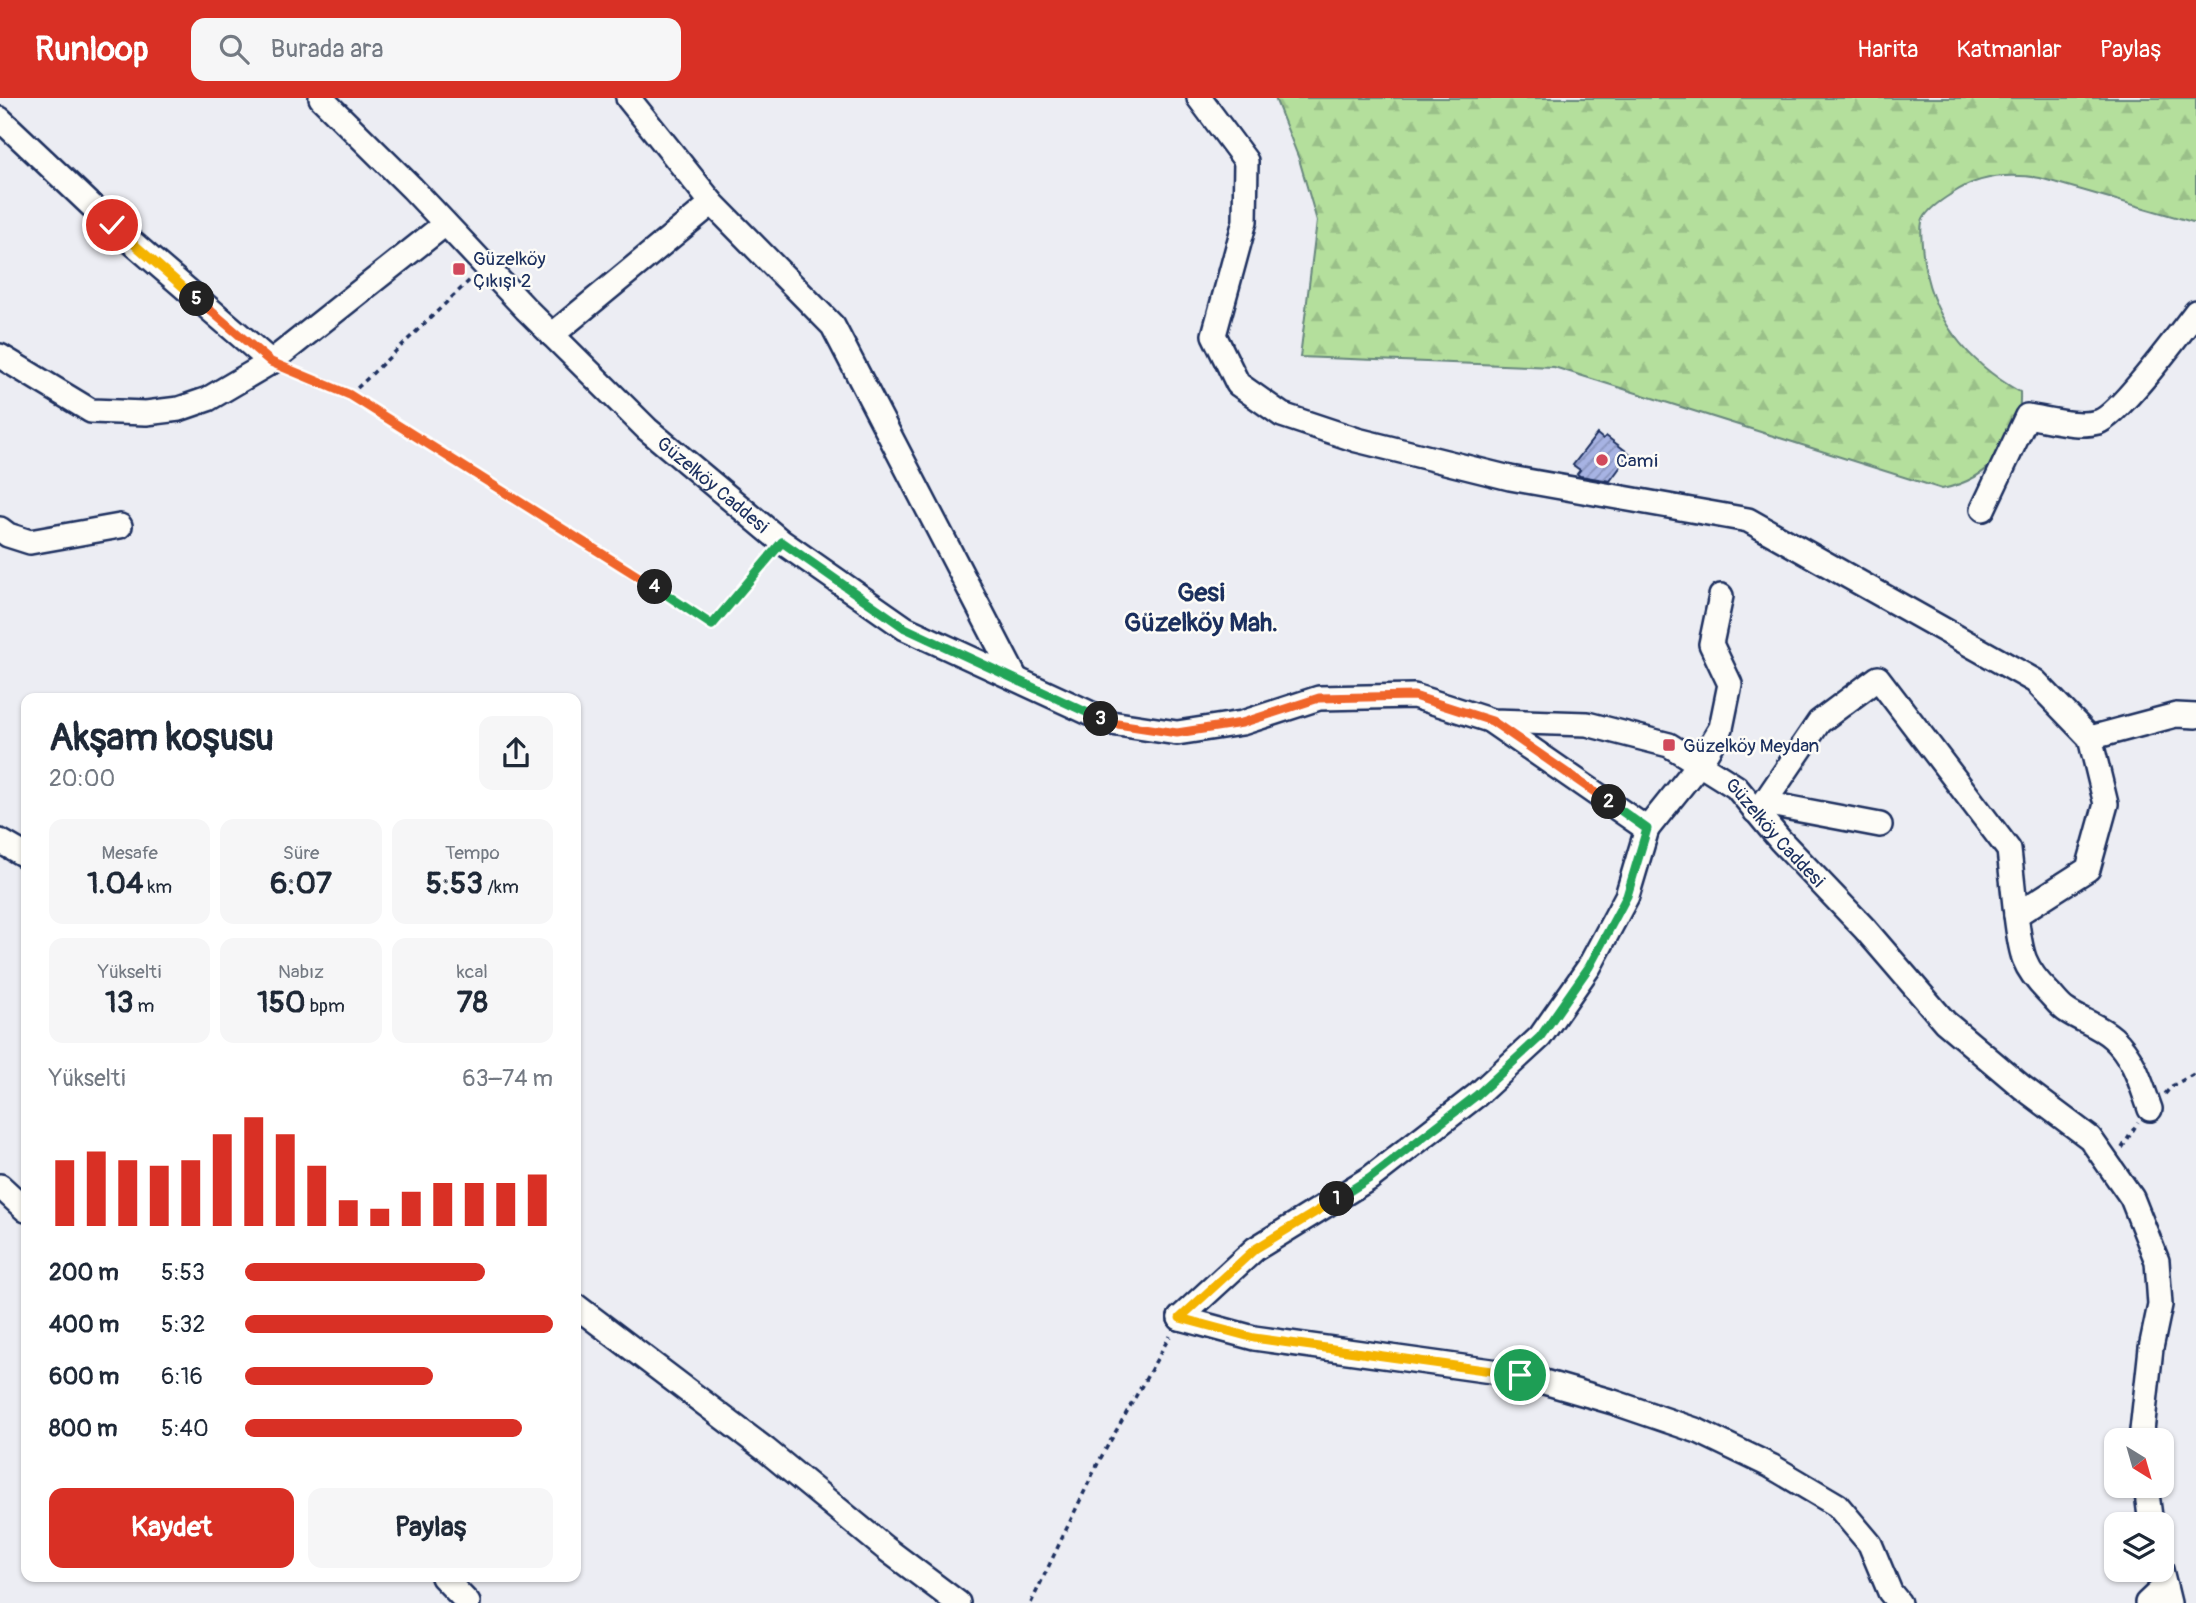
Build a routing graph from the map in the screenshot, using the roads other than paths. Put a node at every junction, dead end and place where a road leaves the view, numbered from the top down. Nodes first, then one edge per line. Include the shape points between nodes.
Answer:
1 (321, 98) edge
2 (628, 98) edge
3 (1199, 98) edge
4 (0, 119) edge
5 (712, 203) junction
6 (445, 223) junction
7 (2196, 312) edge
8 (552, 335) junction
9 (0, 356) edge
10 (271, 362) junction
11 (1983, 509) dead end
12 (120, 526) dead end
13 (0, 529) edge
14 (1721, 596) dead end
15 (1015, 677) junction
16 (2196, 716) edge
17 (1492, 721) junction
18 (2090, 738) junction
19 (1700, 764) junction
20 (1760, 807) junction
21 (1880, 825) dead end
22 (1647, 829) junction
23 (0, 841) edge
24 (21, 853) edge
25 (2016, 915) junction
26 (2150, 1109) dead end
27 (0, 1186) edge
28 (21, 1205) edge
29 (581, 1310) edge
30 (2142, 1428) edge
31 (448, 1582) edge
32 (2165, 1586) edge
33 (468, 1603) edge
34 (958, 1603) edge
35 (1899, 1603) edge
36 (2147, 1603) edge

1 - 6 street, Güzelköy Caddesi
2 - 5 street
3 - 18 street via 1246,161 1245,221 1214,335 1238,384 1282,415 1357,440 1510,478 1748,520 2035,681
4 - 10 street via 112,225
5 - 8 street
5 - 15 street via 833,326
6 - 8 street, Güzelköy Caddesi
6 - 10 street
7 - 11 street via 2106,418 2088,423 2027,415
8 - 15 street, Güzelköy Caddesi via 647,429 782,542 905,628
9 - 10 street via 91,411 136,412 179,409 208,399
12 - 13 street via 30,542
14 - 19 street via 1711,644 1730,684 1721,729
15 - 17 street, Güzelköy Caddesi via 1111,723 1177,733 1242,723 1319,698 1414,696
16 - 18 street via 2176,715
17 - 19 street, Güzelköy Caddesi via 1587,724 1669,745
17 - 22 street
18 - 25 street via 2106,804 2088,869
19 - 20 street, Güzelköy Caddesi
19 - 22 street
20 - 21 street
20 - 25 street via 1819,722 1878,678 2009,850
20 - 30 street, Güzelköy Caddesi via 1780,840 1945,1022 2090,1138 2132,1198 2157,1261 2160,1305
22 - 35 street via 1627,896 1589,967 1540,1037 1477,1095 1370,1178 1255,1249 1180,1318 1254,1338 1520,1375 1698,1431 1837,1505 1870,1544
23 - 24 street
25 - 26 street via 2028,968 2066,1011 2084,1018 2124,1050
27 - 28 street
29 - 34 street
31 - 33 street
32 - 36 street

